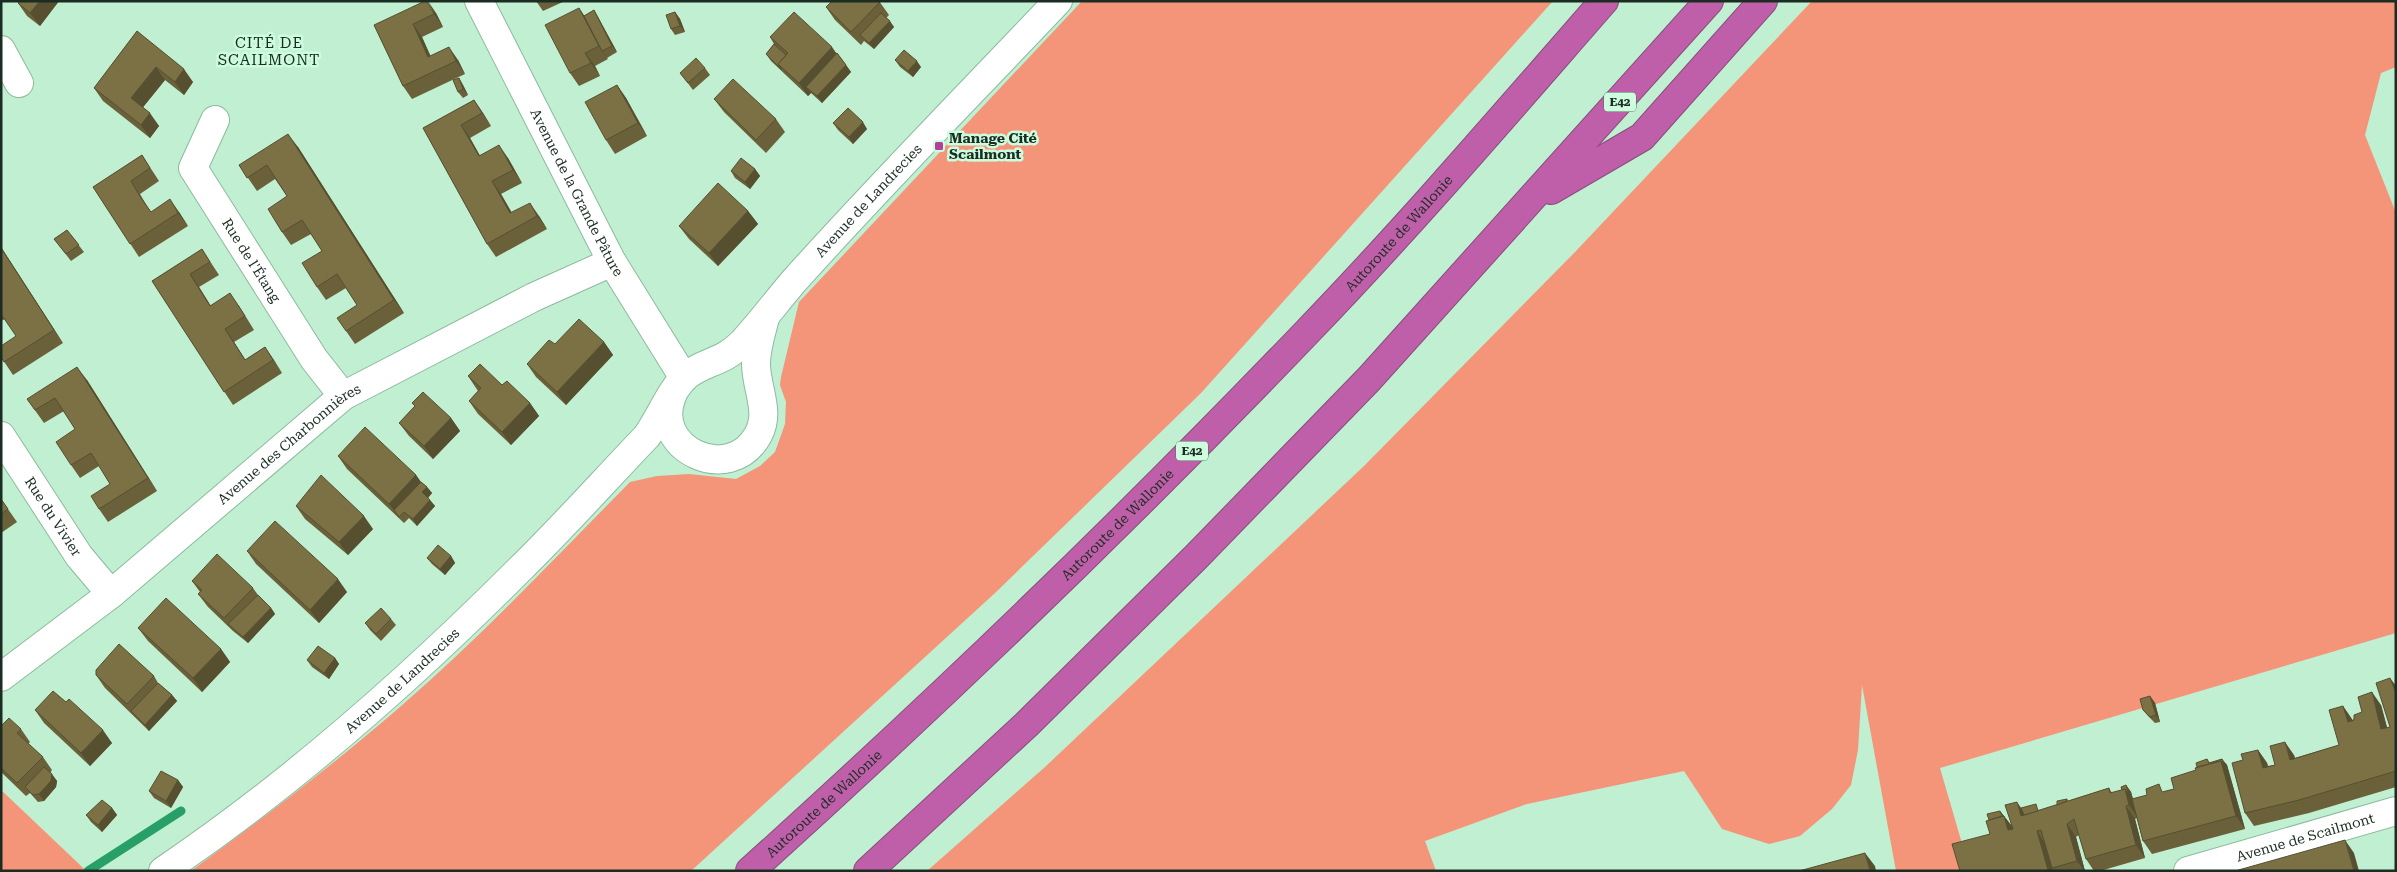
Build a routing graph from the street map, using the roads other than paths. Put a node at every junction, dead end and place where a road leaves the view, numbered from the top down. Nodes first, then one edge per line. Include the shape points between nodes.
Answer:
1 (479, 1) edge
2 (1058, 1) edge
3 (1604, 1) edge
4 (1709, 1) edge
5 (1763, 1) edge
6 (1, 50) edge
7 (19, 83) dead end
8 (215, 120) dead end
9 (1531, 202) junction
10 (612, 262) junction
11 (765, 317) junction
12 (688, 377) junction
13 (758, 390) junction
14 (343, 396) junction
15 (1, 436) edge
16 (691, 453) junction
17 (620, 465) junction
18 (111, 594) junction
19 (1, 677) edge
20 (2396, 812) edge
21 (163, 871) edge
22 (750, 871) edge
23 (868, 871) edge
24 (2188, 871) edge

1 - 10 street, Avenue de la Grande Pâture
2 - 11 street, Avenue de Landrecies via 793,282
3 - 22 highway, Autoroute de Wallonie / E42 via 1312,328 1141,503 975,664
4 - 9 highway, E42
5 - 9 highway via 1642,137
6 - 7 street
8 - 14 street, Rue de l'Étang via 193,168 314,360
9 - 23 highway, E42 via 1369,379 1196,557 1026,725
10 - 12 street, Avenue de la Grande Pâture
10 - 14 street, Avenue des Charbonnières via 534,296
11 - 12 street, Avenue de Landrecies via 736,350
11 - 13 street via 758,343
12 - 13 street via 721,365 736,369
12 - 16 street via 670,401 669,416 672,430
12 - 17 street, Avenue de Landrecies via 647,436
13 - 16 street via 764,404 764,420 749,448 721,460 705,459
14 - 18 street, Avenue des Charbonnières
15 - 18 street, Rue du Vivier via 79,556
16 - 17 street via 665,452
17 - 21 street, Avenue de Landrecies via 519,571 363,716 257,803
18 - 19 street, Avenue des Charbonnières
20 - 24 street, Avenue de Scailmont

